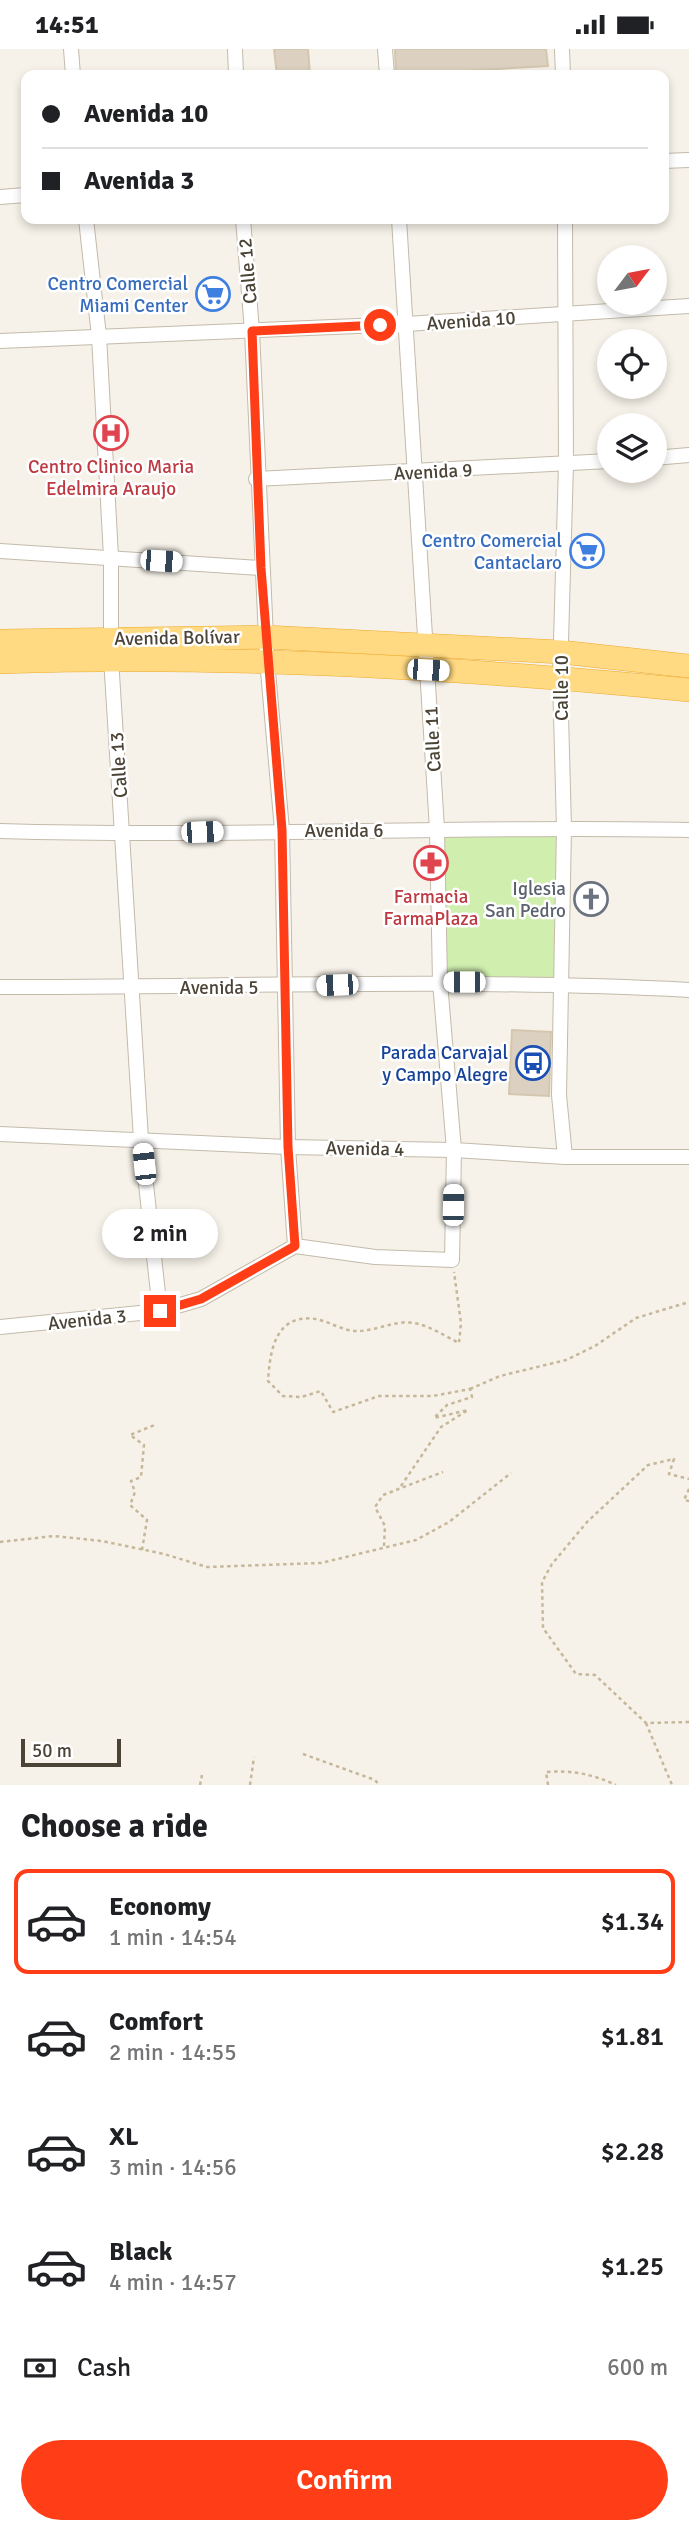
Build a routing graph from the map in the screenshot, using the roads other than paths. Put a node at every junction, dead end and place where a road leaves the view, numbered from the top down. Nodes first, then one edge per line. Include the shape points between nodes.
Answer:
1 (71, 49) edge
2 (235, 49) edge
3 (385, 49) edge
4 (562, 49) edge
5 (73, 70) edge
6 (236, 70) edge
7 (387, 70) edge
8 (563, 70) edge
9 (689, 160) edge
10 (669, 161) edge
11 (21, 195) edge
12 (0, 197) edge
13 (87, 224) edge
14 (243, 224) edge
15 (399, 224) edge
16 (565, 224) edge
17 (689, 306) edge
18 (566, 314) junction
19 (406, 324) junction
20 (252, 331) junction
21 (99, 336) junction
22 (0, 341) edge
23 (689, 455) edge
24 (667, 456) edge
25 (597, 462) edge
26 (566, 464) junction
27 (417, 471) junction
28 (256, 479) junction
29 (0, 551) edge
30 (111, 557) junction
31 (261, 568) junction
32 (266, 636) junction
33 (0, 641) edge
34 (426, 646) junction
35 (112, 648) junction
36 (561, 652) junction
37 (267, 660) junction
38 (0, 662) edge
39 (689, 666) edge
40 (428, 670) junction
41 (560, 677) junction
42 (689, 690) edge
43 (564, 828) junction
44 (437, 829) junction
45 (282, 830) junction
46 (689, 830) edge
47 (0, 831) edge
48 (122, 835) junction
49 (440, 982) junction
50 (559, 983) junction
51 (0, 987) edge
52 (133, 987) junction
53 (285, 987) junction
54 (689, 990) edge
55 (0, 1134) edge
56 (141, 1139) junction
57 (288, 1147) junction
58 (453, 1150) junction
59 (565, 1157) junction
60 (689, 1157) edge
61 (295, 1246) junction
62 (160, 1311) junction
63 (0, 1327) edge

1 - 5 street
2 - 6 street
3 - 7 street
4 - 8 street
9 - 10 street
11 - 12 street
13 - 21 street, Calle 13
14 - 20 street, Calle 12
15 - 19 street, Calle 11
16 - 18 street, Calle 10
17 - 18 street, Avenida 10
18 - 19 street, Avenida 10
18 - 26 street, Calle 10
19 - 20 street, Avenida 10
19 - 27 street, Calle 11
20 - 21 street, Avenida 10
20 - 28 street, Calle 12
21 - 22 street, Avenida 10
21 - 30 street, Calle 13
23 - 24 street
25 - 26 street, Avenida 9
26 - 27 street, Avenida 9
26 - 36 street, Calle 10
27 - 28 street, Avenida 9
27 - 34 street, Calle 11
28 - 31 street, Calle 12
29 - 30 street
30 - 31 street
30 - 35 street, Calle 13
31 - 32 street, Calle 12
32 - 34 highway, Avenida Bolívar
32 - 35 highway, Avenida Bolívar
32 - 37 street, Calle 12
33 - 35 highway, Avenida Bolívar
34 - 36 highway, Avenida Bolívar
34 - 40 street, Calle 11
35 - 37 highway, Avenida Bolívar
35 - 38 highway, Avenida Bolívar
35 - 48 street, Calle 13
36 - 39 highway, Avenida Bolívar
36 - 41 street, Calle 10
37 - 40 highway, Avenida Bolívar
37 - 45 street, Calle 12
40 - 41 highway, Avenida Bolívar
40 - 44 street, Calle 11
41 - 42 highway, Avenida Bolívar
41 - 43 street, Calle 10
43 - 44 street, Avenida 6
43 - 46 street, Avenida 6
43 - 50 street, Calle 10
44 - 45 street, Avenida 6
44 - 49 street, Calle 11
45 - 48 street, Avenida 6
45 - 53 street, Calle 12
47 - 48 street, Avenida 6
48 - 52 street, Calle 13
49 - 50 street, Avenida 5
49 - 53 street, Avenida 5
49 - 58 street, Calle 11
50 - 54 street, Avenida 5
50 - 59 street, Calle 10 via 559,1095
51 - 52 street, Avenida 5
52 - 53 street, Avenida 5
52 - 56 street, Calle 13
53 - 57 street, Calle 12
55 - 56 street, Avenida 4
56 - 57 street, Avenida 4
56 - 62 street, Calle 13
57 - 58 street, Avenida 4
57 - 61 street, Calle 12
58 - 59 street, Avenida 4
58 - 61 street, Calle 11 via 452,1259 375,1257
59 - 60 street, Avenida 4
61 - 62 street, Avenida 3 via 201,1299
62 - 63 street, Avenida 3

